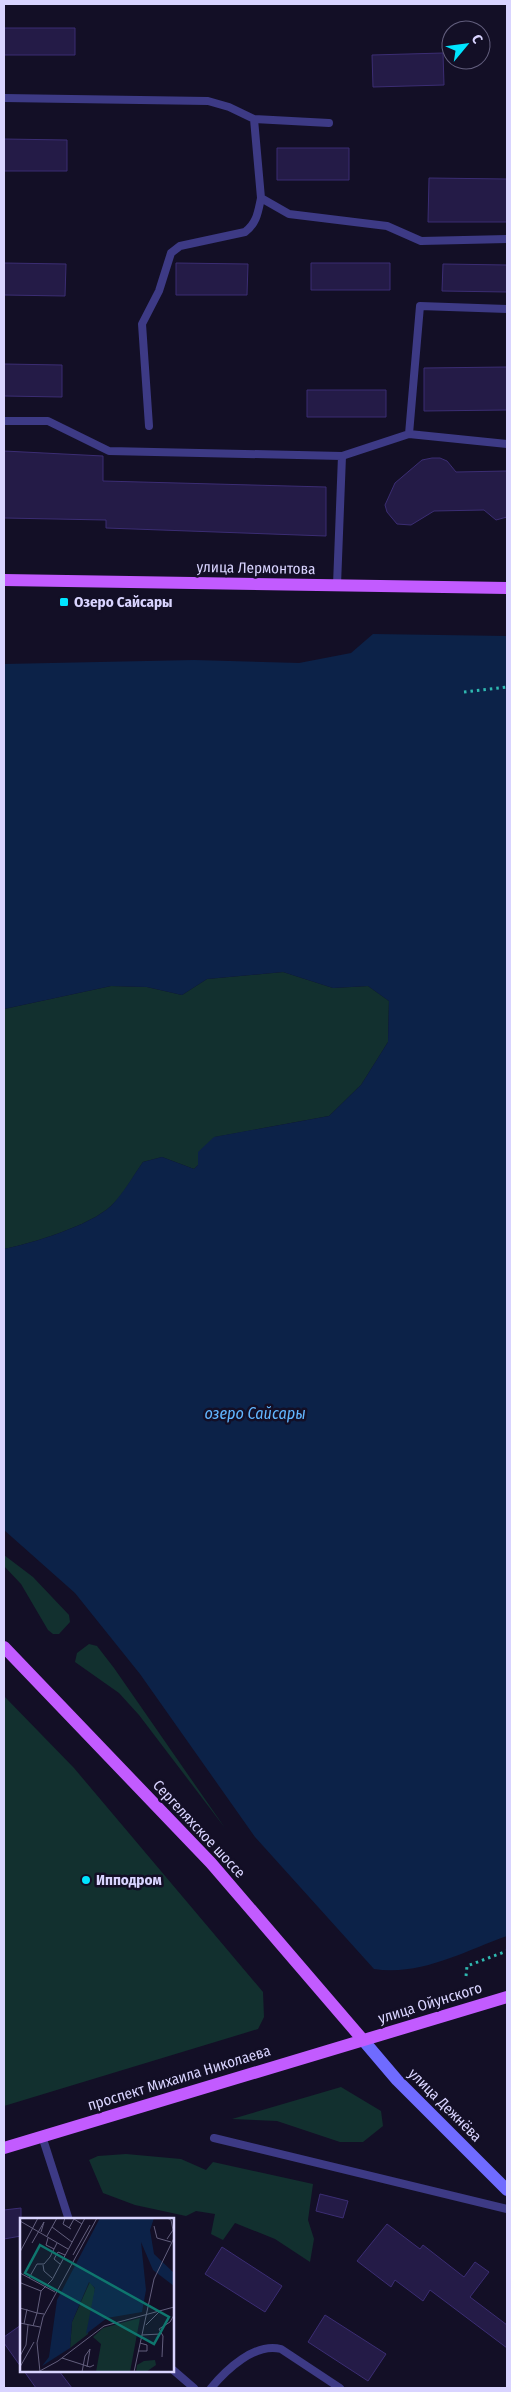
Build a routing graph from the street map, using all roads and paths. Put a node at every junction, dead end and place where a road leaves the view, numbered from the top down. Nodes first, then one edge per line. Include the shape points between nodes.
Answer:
1 (4, 98) edge
2 (254, 119) junction
3 (328, 123) dead end
4 (261, 198) junction
5 (507, 239) edge
6 (507, 309) edge
7 (4, 421) edge
8 (149, 426) dead end
9 (409, 434) junction
10 (507, 444) edge
11 (342, 456) junction
12 (4, 580) edge
13 (338, 585) junction
14 (507, 588) edge
15 (507, 687) edge
16 (464, 692) dead end
17 (4, 1647) edge
18 (507, 1951) edge
19 (466, 1976) dead end
20 (507, 1997) edge
21 (363, 2040) junction
22 (42, 2136) junction
23 (214, 2138) dead end
24 (4, 2148) edge
25 (507, 2190) edge
26 (507, 2209) edge
27 (67, 2218) edge
28 (174, 2371) edge
29 (194, 2388) edge
30 (211, 2388) edge
31 (340, 2388) edge

1 - 2 lane via 208,101
2 - 3 lane
2 - 4 lane
4 - 5 lane via 290,214 387,226 421,241
4 - 8 lane via 256,221 245,232 180,246 171,253 159,291 142,324
6 - 9 lane via 420,306
7 - 11 lane via 48,421 110,451
9 - 10 lane
9 - 11 lane
11 - 13 lane
12 - 13 main road, улица Лермонтова
13 - 14 main road, улица Лермонтова
15 - 16 path
17 - 21 main road, Сергеляхское шоссе via 211,1863
18 - 19 path via 467,1966
20 - 21 main road, улица Ойунского
21 - 22 main road, проспект Михаила Николаева
21 - 25 main road, улица Дежнёва via 397,2080
22 - 24 main road, проспект Михаила Николаева
22 - 27 lane
23 - 26 lane
28 - 29 lane
30 - 31 lane via 234,2366 272,2346

